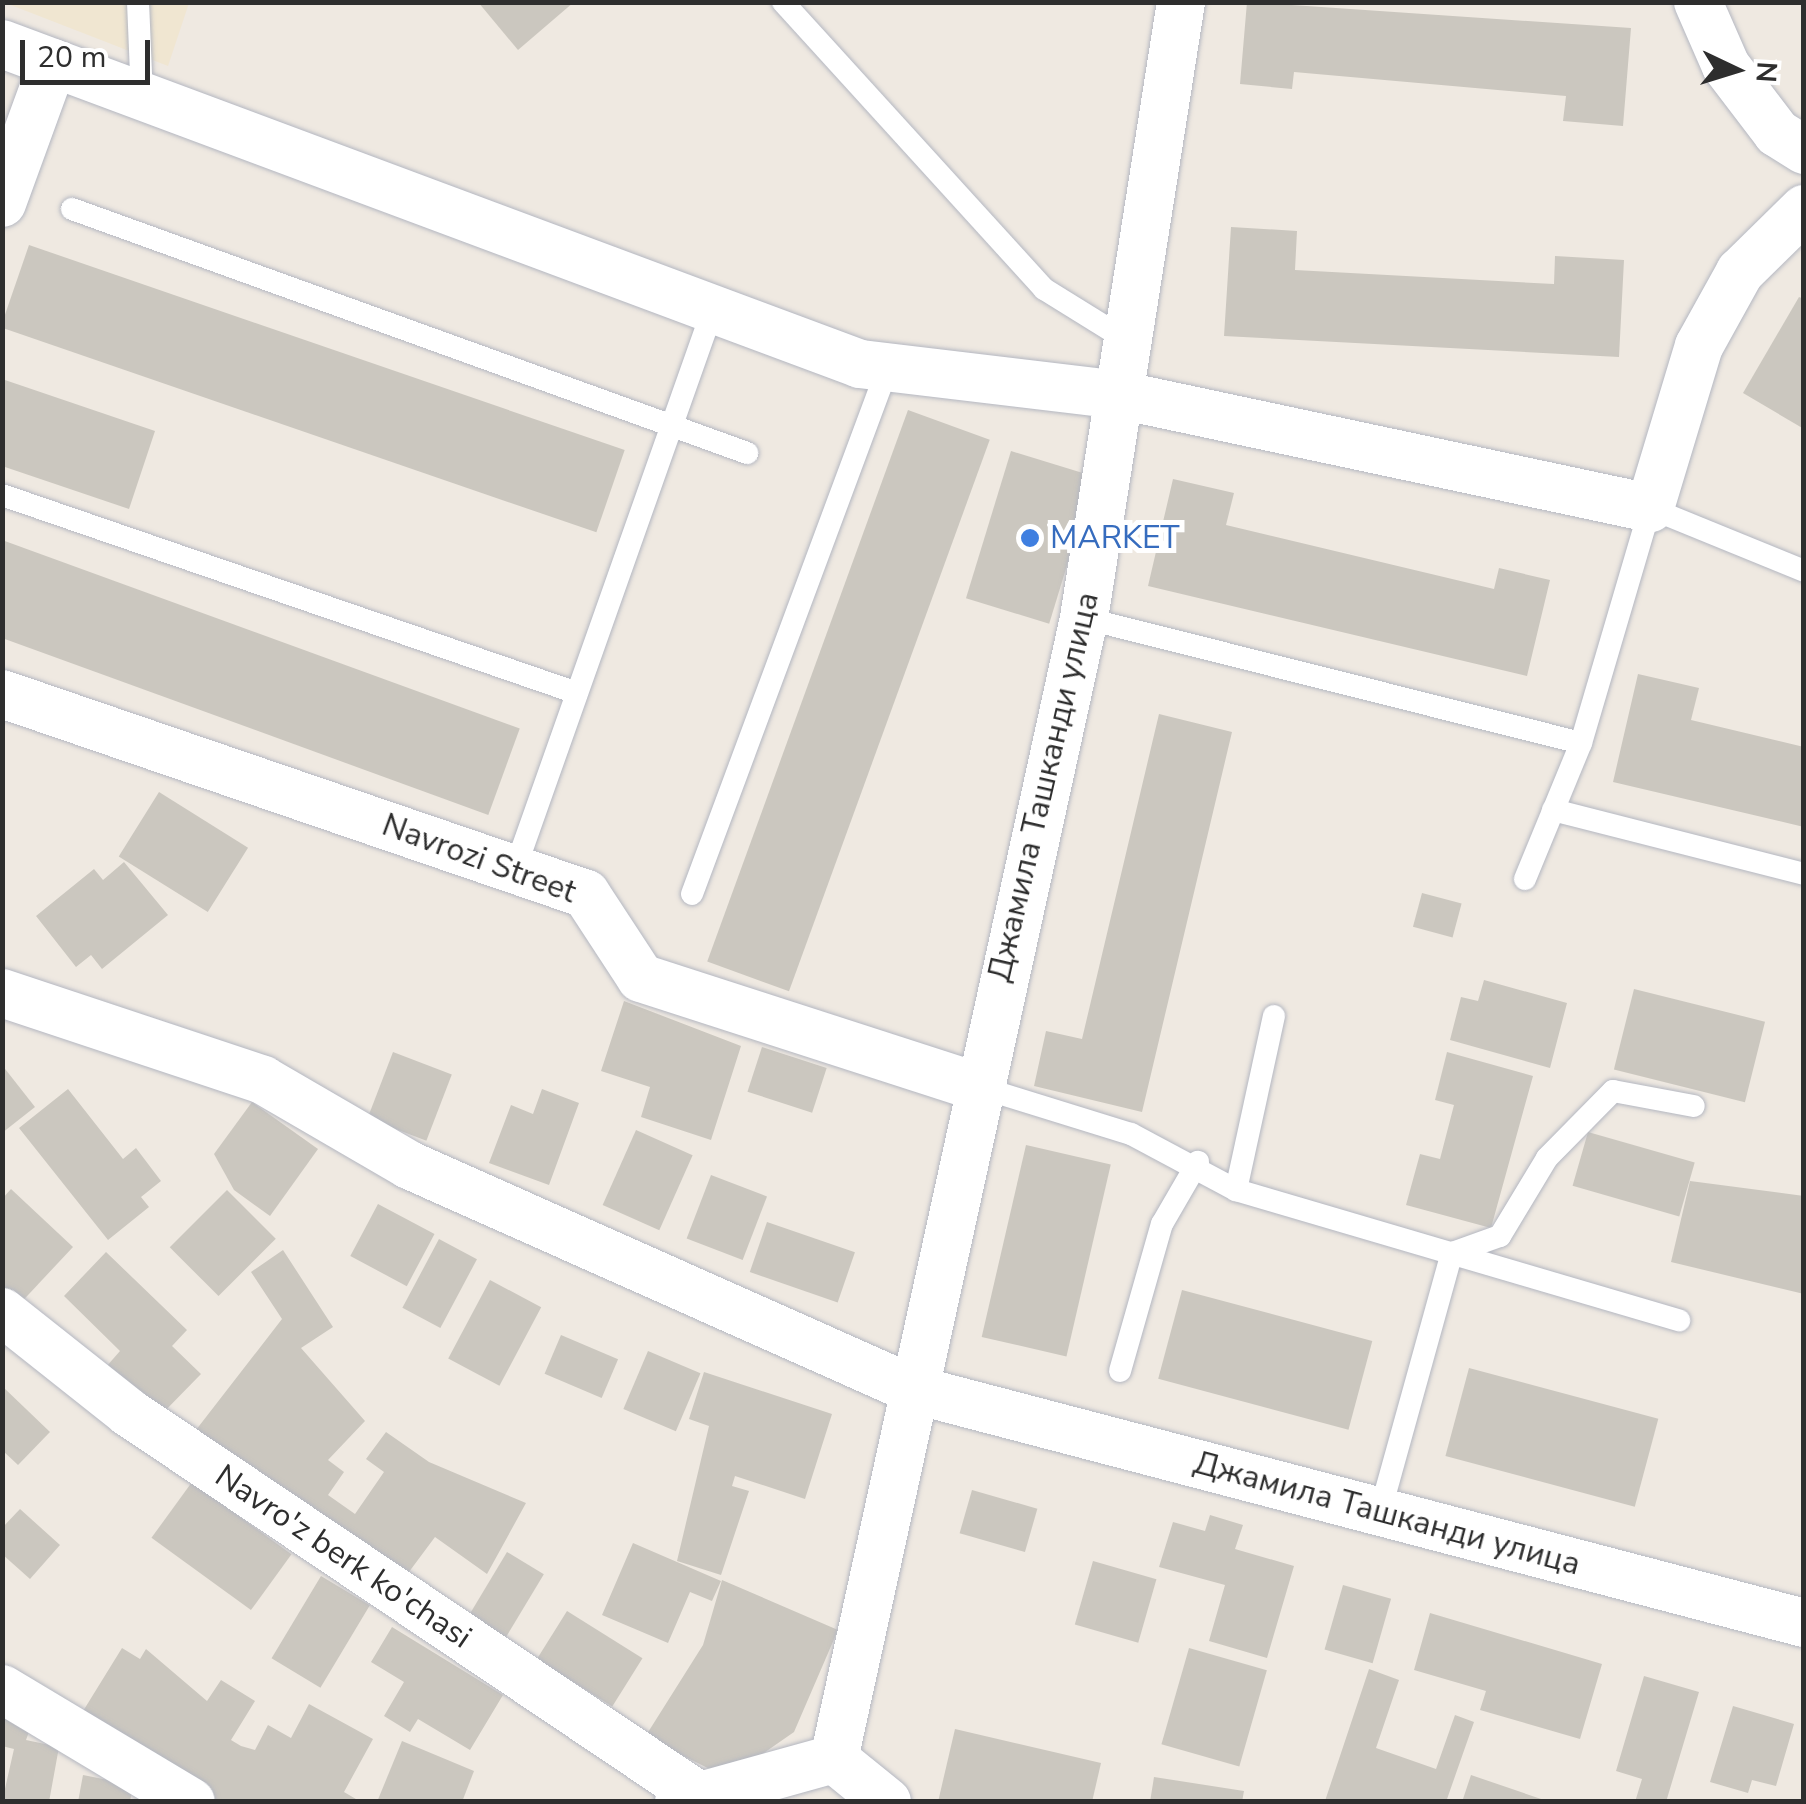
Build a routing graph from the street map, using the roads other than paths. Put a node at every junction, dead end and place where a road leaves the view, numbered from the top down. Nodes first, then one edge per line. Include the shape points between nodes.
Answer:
1 (138, 2) edge
2 (783, 2) edge
3 (1182, 2) edge
4 (1698, 2) edge
5 (2, 44) edge
6 (52, 63) junction
7 (142, 96) junction
8 (1804, 150) edge
9 (2, 202) edge
10 (72, 208) dead end
11 (1796, 224) edge
12 (713, 309) junction
13 (1128, 342) junction
14 (888, 367) junction
15 (1120, 395) junction
16 (672, 426) junction
17 (747, 453) dead end
18 (2, 495) edge
19 (1650, 508) junction
20 (1804, 572) edge
21 (1084, 618) junction
22 (577, 693) junction
23 (2, 694) edge
24 (1581, 743) junction
25 (1554, 810) junction
26 (515, 869) junction
27 (1804, 874) edge
28 (1526, 879) dead end
29 (692, 894) dead end
30 (2, 994) edge
31 (1274, 1016) dead end
32 (976, 1086) junction
33 (1694, 1106) dead end
34 (1198, 1162) junction
35 (1236, 1190) junction
36 (1452, 1254) junction
37 (2, 1312) edge
38 (1679, 1320) dead end
39 (1120, 1371) dead end
40 (912, 1389) junction
41 (1380, 1512) junction
42 (1804, 1622) edge
43 (2, 1689) edge
44 (834, 1759) junction
45 (686, 1796) edge
46 (190, 1802) edge
47 (887, 1802) edge

1 - 7 lane
2 - 13 lane via 1044,288
3 - 13 street, Джамила Ташканди улица
4 - 8 street via 1726,66 1777,133
5 - 6 street
6 - 7 street
6 - 9 street
7 - 12 street
10 - 16 lane
11 - 19 street via 1740,272 1699,346
12 - 14 street
12 - 16 lane
13 - 15 street, Джамила Ташканди улица
14 - 15 street
14 - 29 lane
15 - 19 street
15 - 21 street, Джамила Ташканди улица
16 - 17 lane
16 - 22 lane
18 - 22 lane
19 - 20 lane
19 - 24 lane
21 - 24 lane
21 - 32 street, Джамила Ташканди улица
22 - 26 lane
23 - 26 street, Navrozi Street
24 - 25 lane
25 - 27 lane
25 - 28 lane
26 - 32 street, Navrozi Street via 586,894 641,978
30 - 40 street via 262,1080 409,1165
31 - 35 lane
32 - 34 lane
32 - 40 street, Джамила Ташканди улица
33 - 36 lane via 1614,1091 1547,1158 1500,1236
34 - 35 lane
34 - 39 lane via 1162,1224
35 - 36 lane
36 - 38 lane
36 - 41 lane
37 - 45 street, Navro'z berk ko'chasi via 128,1412
40 - 41 street, Джамила Ташканди улица
40 - 44 street, Джамила Ташканди улица
41 - 42 street, Джамила Ташканди улица
43 - 46 street
44 - 45 street
44 - 47 street

